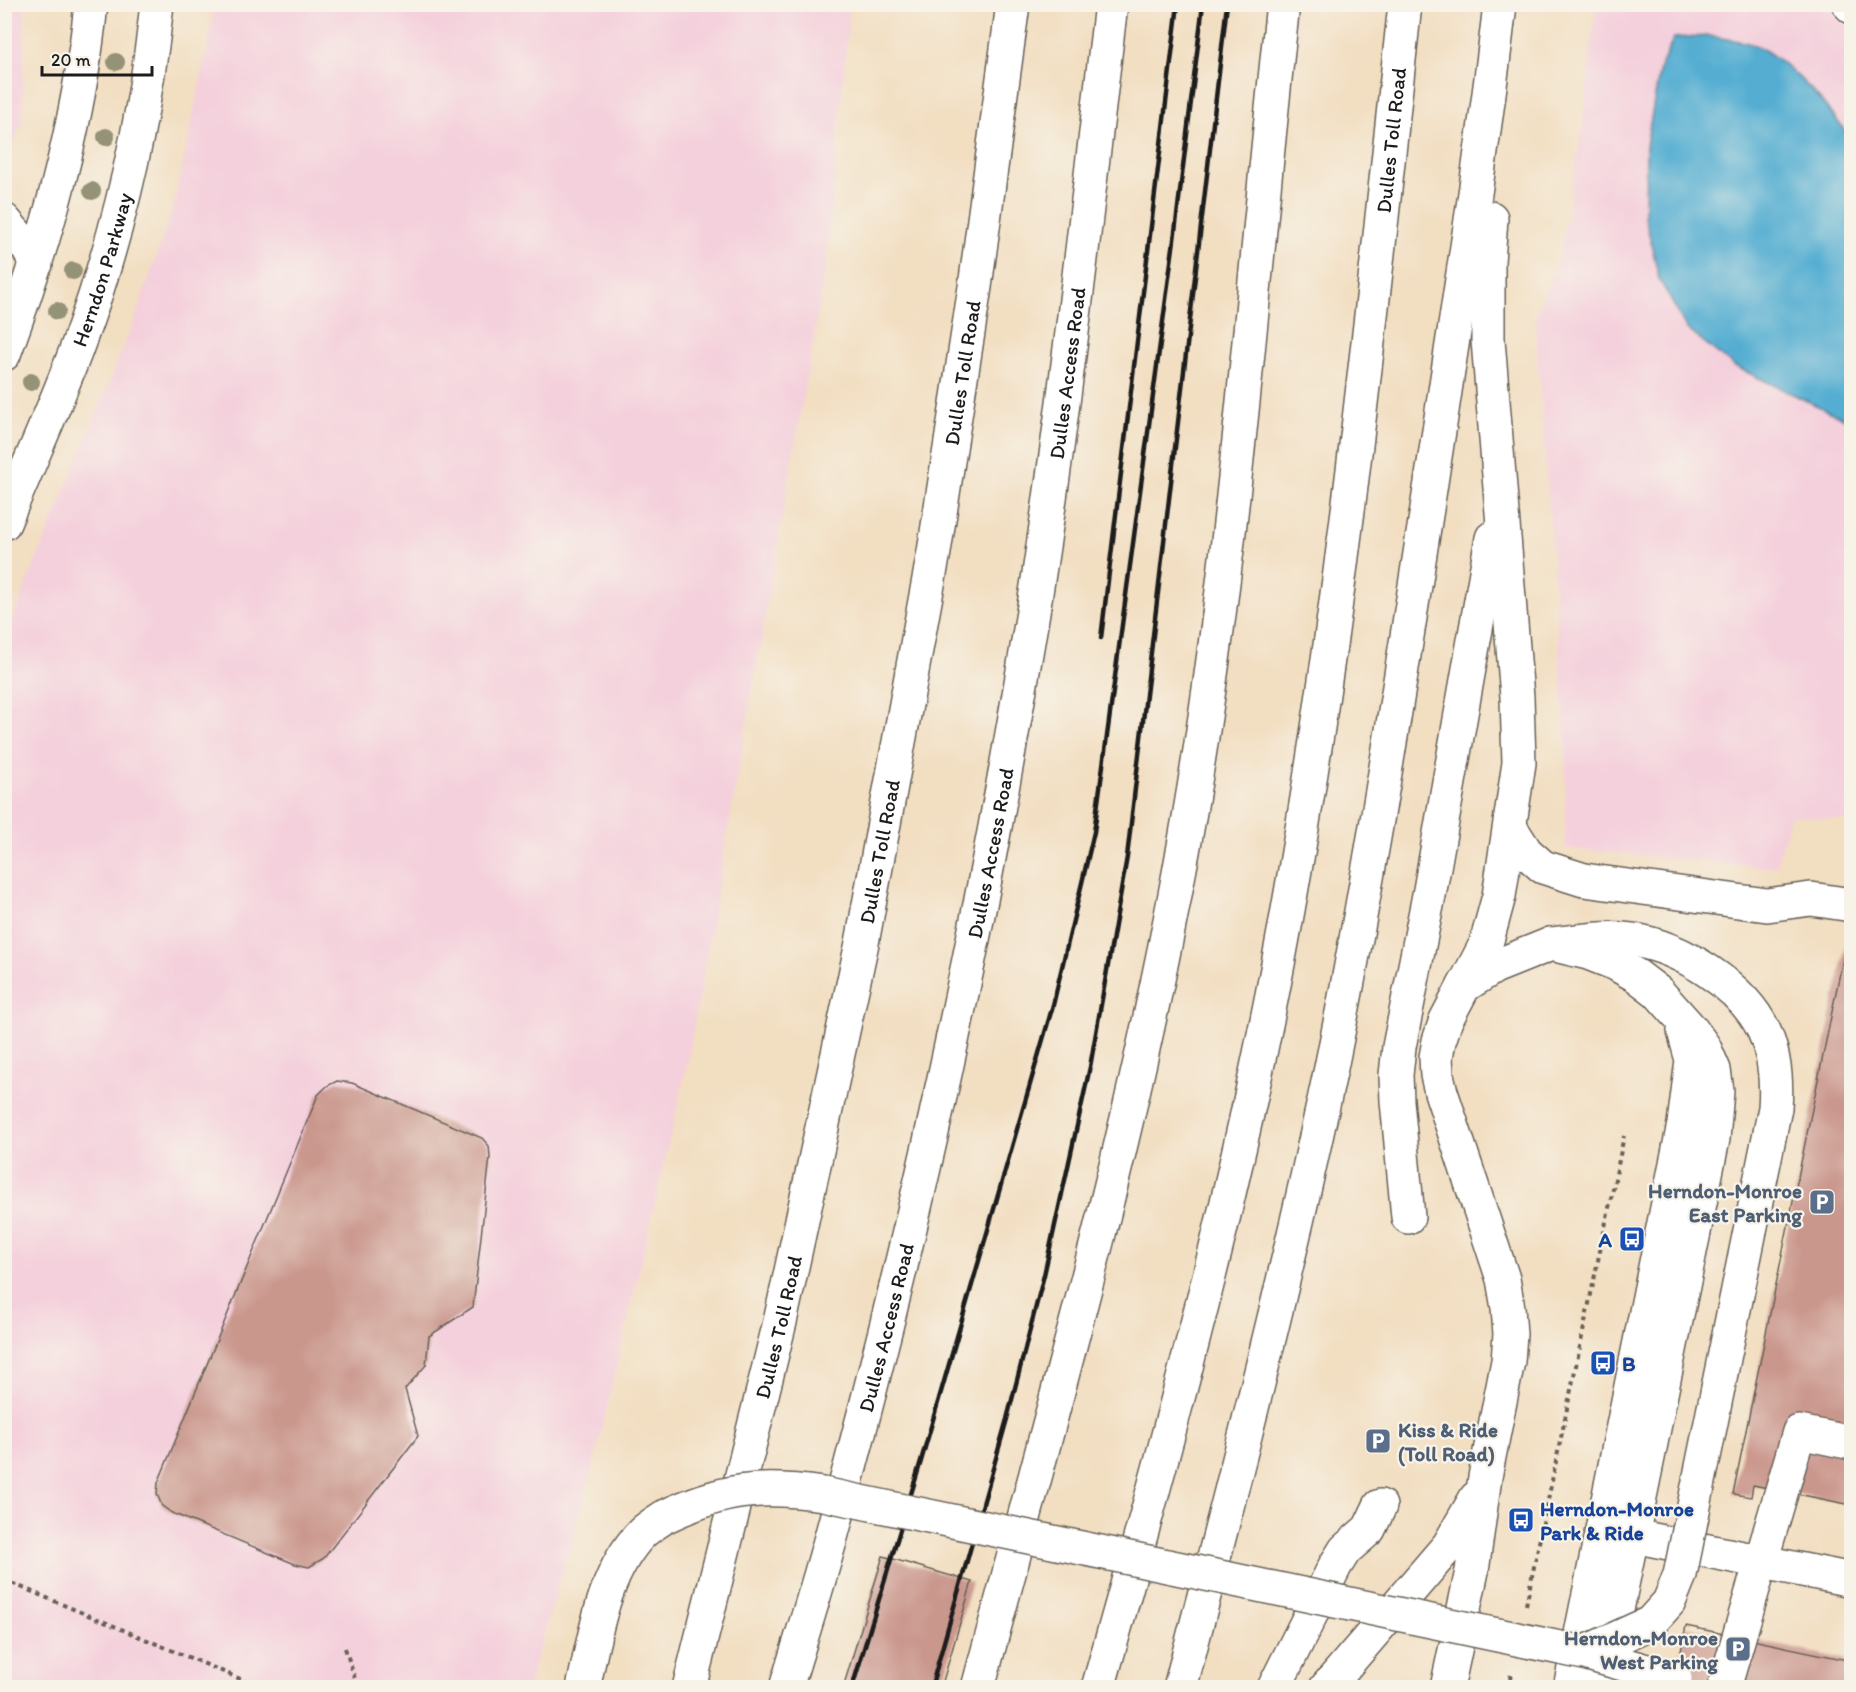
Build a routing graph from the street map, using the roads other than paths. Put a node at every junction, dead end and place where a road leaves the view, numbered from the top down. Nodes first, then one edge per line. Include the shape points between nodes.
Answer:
1 (91, 4) edge
2 (157, 4) edge
3 (1013, 4) edge
4 (1112, 4) edge
5 (1283, 4) edge
6 (1405, 4) edge
7 (1499, 11) edge
8 (4, 220) edge
9 (36, 264) junction
10 (4, 354) edge
11 (1500, 498) junction
12 (4, 523) edge
13 (1510, 827) junction
14 (1851, 905) edge
15 (1551, 944) junction
16 (1464, 986) junction
17 (1408, 1217) dead end
18 (1851, 1443) edge
19 (1485, 1477) junction
20 (1380, 1506) dead end
21 (1617, 1532) junction
22 (1761, 1563) junction
23 (1851, 1580) edge
24 (1584, 1653) junction
25 (1675, 1679) dead end
26 (1555, 1687) edge
27 (583, 1688) edge
28 (689, 1688) edge
29 (786, 1688) edge
30 (978, 1688) edge
31 (1098, 1688) edge
32 (1180, 1688) edge
33 (1274, 1688) edge
34 (1326, 1688) edge
35 (1447, 1688) edge
36 (1600, 1688) edge
37 (1724, 1688) edge

1 - 9 main road via 82,75 59,189
2 - 12 main road, Herndon Parkway via 141,118 113,238 79,343
3 - 28 main road, Dulles Toll Road via 934,552 862,943 780,1323
4 - 29 main road, Dulles Access Road via 1053,475 987,874 901,1269 832,1535
5 - 30 main road via 1222,593 1180,868 1093,1259
6 - 31 main road, Dulles Toll Road via 1349,502 1291,896 1239,1151 1210,1271
7 - 11 main road via 1487,296
7 - 32 main road via 1373,852 1287,1265
8 - 9 main road
9 - 10 main road
11 - 13 main road via 1518,730 1519,763
11 - 17 main road via 1399,1047 1397,1101
13 - 14 main road via 1526,852 1543,867 1584,880 1767,905 1811,899
13 - 16 main road via 1494,918
15 - 16 main road via 1494,967
15 - 21 main road via 1616,964 1658,992 1704,1047 1714,1070 1717,1091 1716,1115
15 - 24 main road, bridge via 1605,938 1634,940 1681,956 1720,981 1751,1011 1764,1031 1777,1087 1680,1575 1669,1602 1650,1623
16 - 19 main road via 1439,1041 1437,1075 1503,1279 1510,1334
18 - 22 main road via 1799,1432
19 - 34 main road via 1449,1545
19 - 35 main road via 1472,1571
20 - 33 main road via 1369,1529 1335,1566
21 - 22 main road
21 - 26 main road
21 - 36 main road
22 - 23 main road
22 - 37 main road
24 - 25 main road, bridge
24 - 27 main road, bridge via 823,1494 787,1489 745,1490 714,1496 664,1517 642,1533 612,1580

